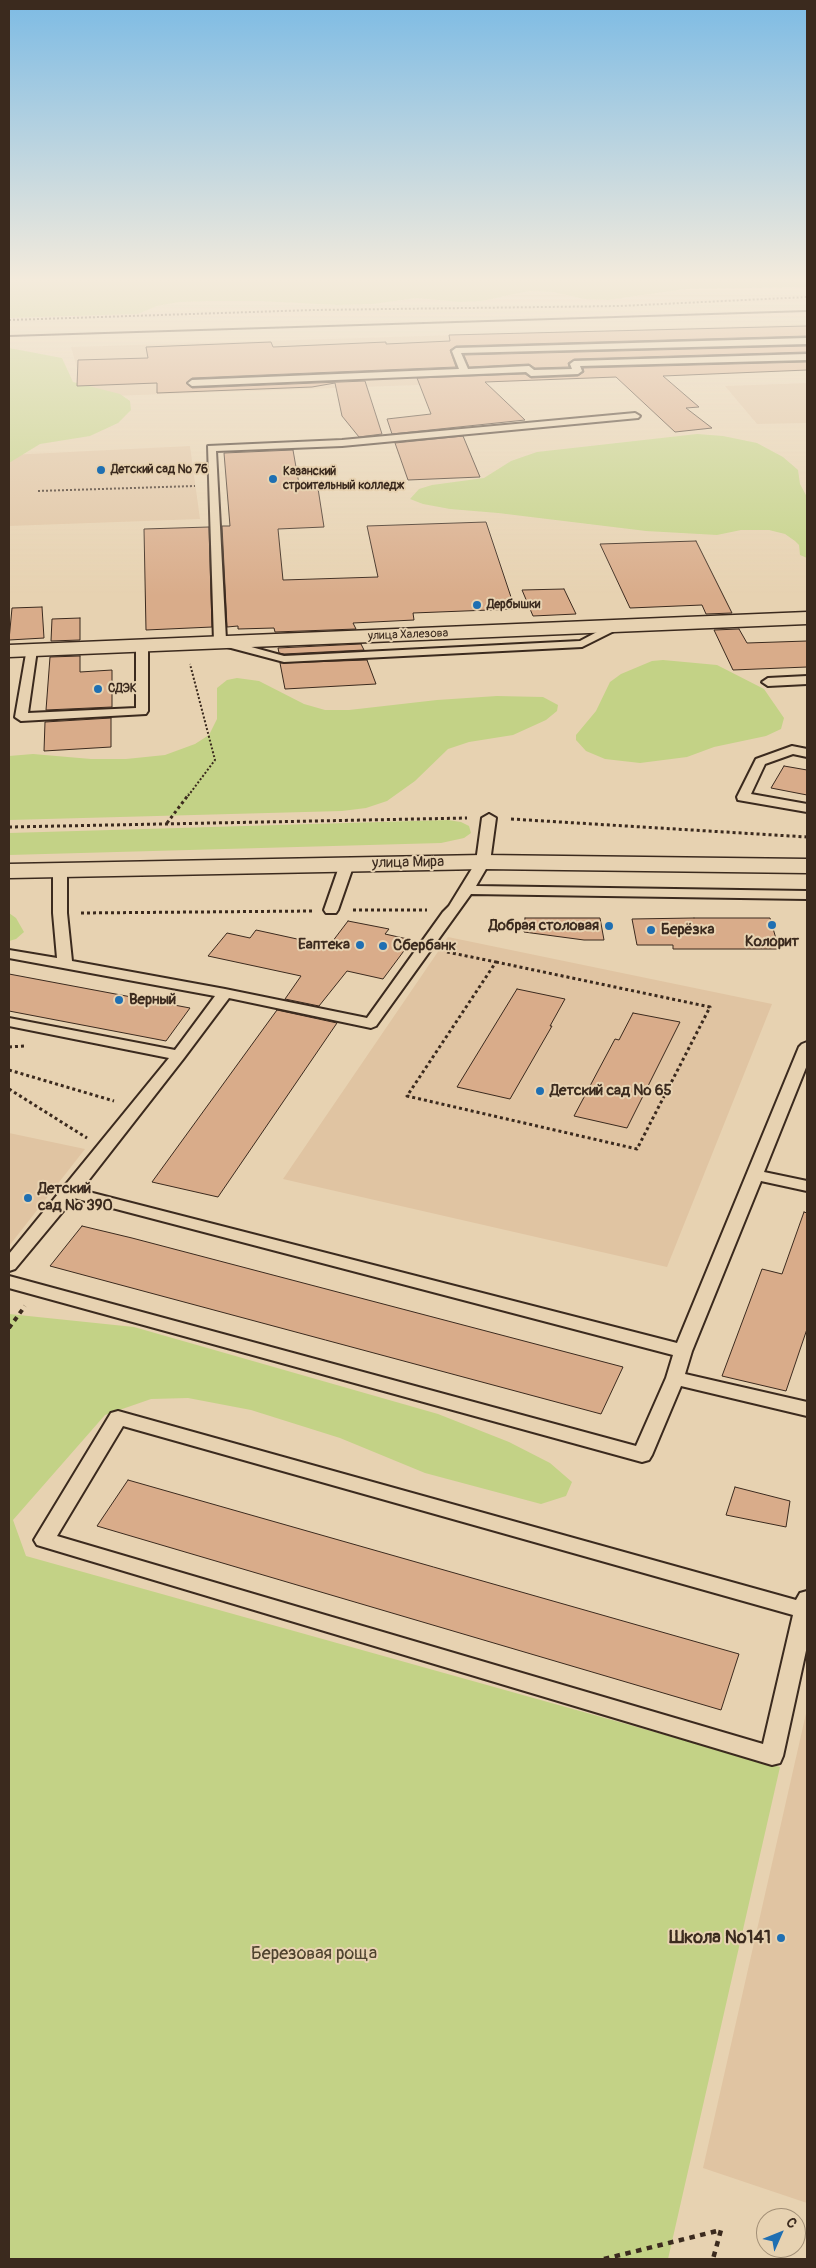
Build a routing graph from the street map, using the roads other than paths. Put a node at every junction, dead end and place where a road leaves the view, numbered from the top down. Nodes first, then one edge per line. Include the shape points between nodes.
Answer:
1 (635, 416) dead end
2 (807, 618) edge
3 (220, 642) junction
4 (142, 646) junction
5 (31, 650) junction
6 (9, 651) edge
7 (807, 680) edge
8 (768, 682) dead end
9 (807, 753) edge
10 (807, 808) edge
11 (489, 818) road end
12 (484, 862) junction
13 (347, 864) junction
14 (807, 866) edge
15 (60, 870) junction
16 (9, 871) edge
17 (467, 890) junction
18 (807, 895) edge
19 (330, 910) dead end
20 (9, 954) edge
21 (65, 965) junction
22 (225, 993) junction
23 (9, 1022) edge
24 (807, 1047) edge
25 (179, 1055) junction
26 (755, 1175) junction
27 (807, 1186) edge
28 (70, 1192) junction
29 (9, 1265) edge
30 (9, 1282) edge
31 (683, 1351) junction
32 (675, 1378) junction
33 (807, 1409) edge
34 (806, 1605) edge

1 - 3 lane via 342,443 211,448
2 - 3 street, улица Халезова
3 - 4 street, улица Халезова
4 - 5 street, улица Халезова
4 - 5 lane via 142,711 21,717
5 - 6 street, улица Халезова
7 - 8 lane
9 - 10 lane via 792,750 760,762 743,797
11 - 12 lane
12 - 13 street, улица Мира
12 - 14 street, улица Мира
12 - 17 lane
13 - 15 street, улица Мира
13 - 19 lane
15 - 16 street, улица Мира
15 - 21 lane
17 - 18 lane
17 - 22 lane via 456,909 448,915 432,948 371,1023
20 - 21 lane
21 - 22 lane
22 - 25 lane
23 - 25 lane
24 - 26 lane
25 - 28 lane
26 - 27 lane
26 - 31 lane
28 - 29 lane
28 - 31 lane
30 - 32 lane via 642,1455
31 - 32 lane
32 - 33 lane
34 - 34 lane via 118,1418 44,1540 772,1756

